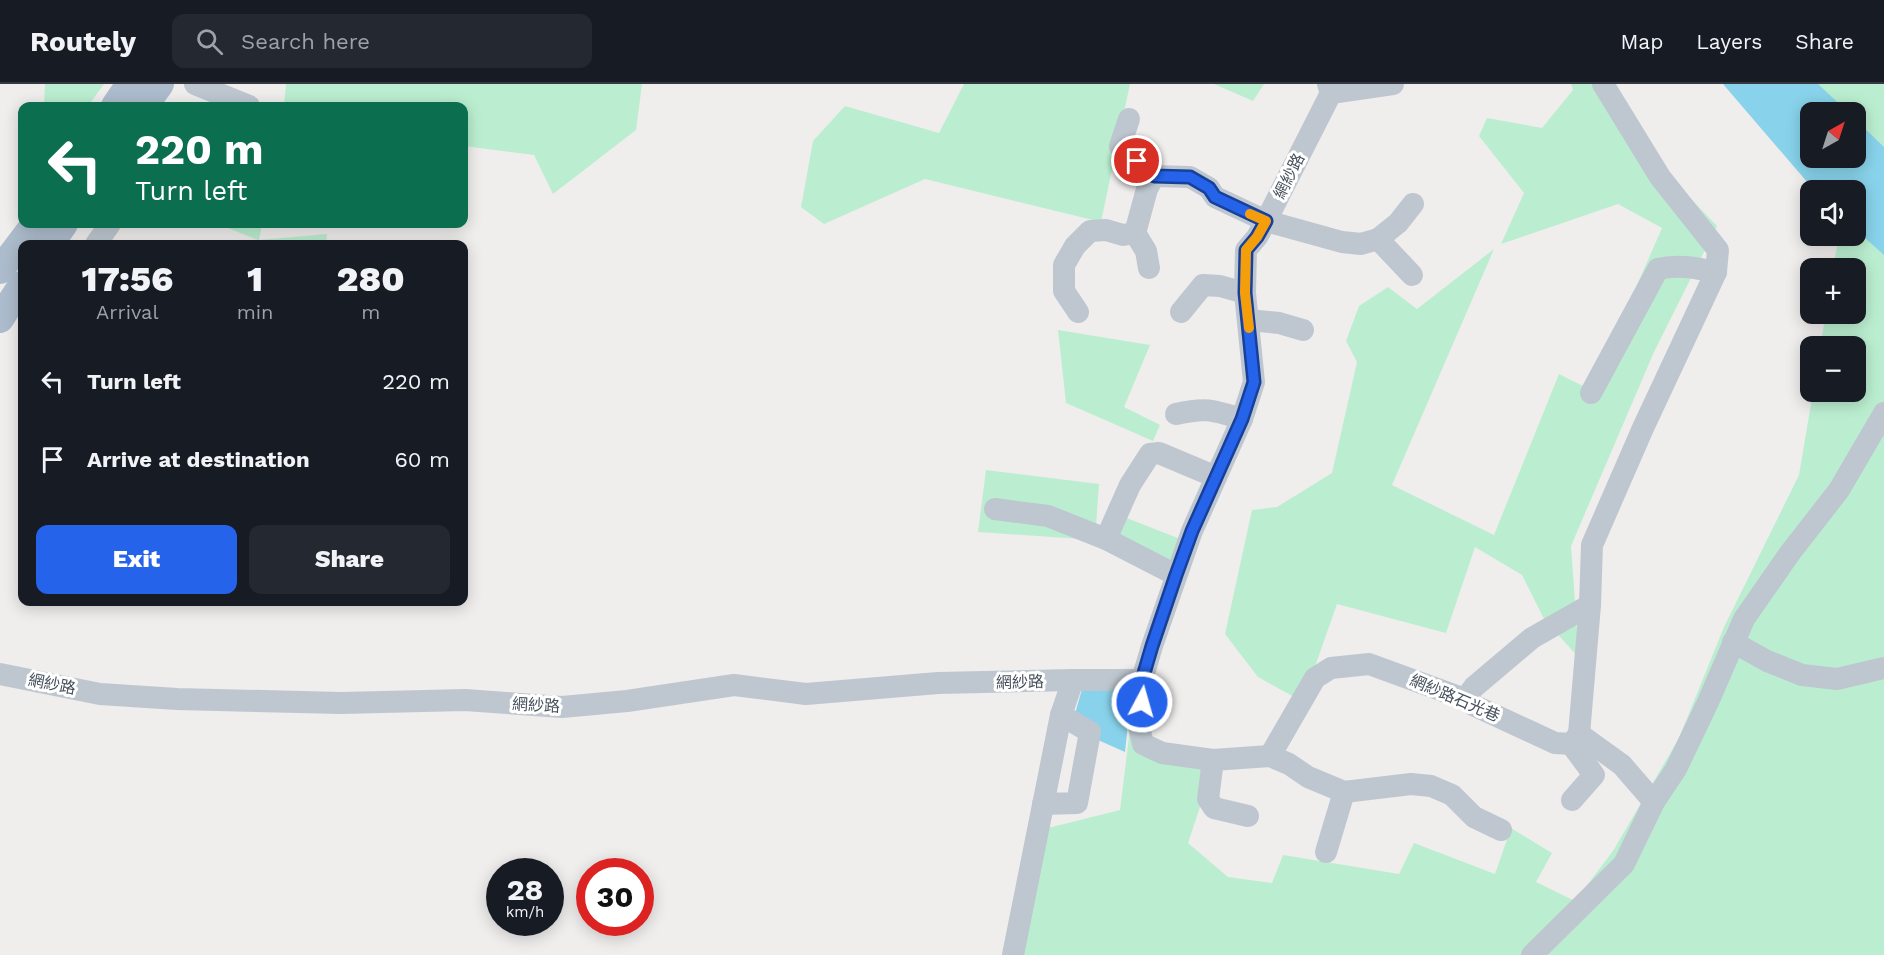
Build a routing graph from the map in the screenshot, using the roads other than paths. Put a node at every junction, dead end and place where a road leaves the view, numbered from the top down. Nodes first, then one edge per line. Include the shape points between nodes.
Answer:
1 (130, 84) edge
2 (160, 84) edge
3 (195, 84) edge
4 (1393, 84) edge
5 (1603, 84) edge
6 (1330, 88) edge
7 (118, 102) edge
8 (147, 102) edge
9 (239, 102) edge
10 (1129, 119) dead end
11 (1154, 176) junction
12 (1413, 204) dead end
13 (1266, 221) junction
14 (32, 228) edge
15 (1135, 233) junction
16 (1378, 239) junction
17 (23, 240) edge
18 (18, 246) edge
19 (1149, 268) dead end
20 (0, 270) edge
21 (1716, 272) junction
22 (1412, 275) dead end
23 (18, 291) edge
24 (1245, 293) junction
25 (1077, 312) dead end
26 (1182, 312) dead end
27 (0, 319) edge
28 (1248, 320) junction
29 (1303, 330) dead end
30 (1591, 393) dead end
31 (1884, 413) edge
32 (1176, 414) dead end
33 (1242, 419) junction
34 (1216, 477) junction
35 (995, 509) dead end
36 (1106, 539) junction
37 (1176, 575) junction
38 (1590, 605) junction
39 (1733, 642) junction
40 (1884, 668) edge
41 (0, 674) edge
42 (1073, 680) junction
43 (1142, 680) junction
44 (1465, 699) junction
45 (1061, 715) junction
46 (1575, 739) junction
47 (1270, 756) junction
48 (1213, 760) junction
49 (1344, 792) junction
50 (1572, 800) dead end
51 (1654, 802) junction
52 (1043, 804) junction
53 (1248, 816) dead end
54 (1501, 830) dead end
55 (1326, 852) dead end
56 (1013, 955) edge
57 (1532, 955) edge

1 - 7 main road
2 - 8 main road
3 - 9 street
4 - 6 street
5 - 21 street via 1660,177 1718,249
6 - 13 street, 網紗路
10 - 11 street via 1120,146
11 - 13 street via 1190,177 1209,188 1215,197
11 - 15 street
12 - 16 street via 1398,224
13 - 16 street via 1342,242 1361,244
13 - 24 street, 網紗路 via 1246,250
14 - 17 main road
15 - 19 street via 1146,251
15 - 25 street via 1090,231 1075,246 1064,265 1064,291
16 - 22 street
18 - 20 main road
21 - 30 street via 1670,266 1658,269
21 - 38 street via 1592,545
23 - 27 main road
24 - 26 street via 1203,285
24 - 28 street, 網紗路
28 - 29 street
28 - 33 street, 網紗路 via 1254,382
31 - 39 street via 1839,490 1790,553 1744,619
32 - 33 street via 1198,409
33 - 34 street, 網紗路
34 - 36 street via 1159,453 1150,454 1130,485
34 - 37 street, 網紗路
35 - 36 street via 1048,516
36 - 37 street
37 - 43 street, 網紗路
38 - 44 street via 1532,638
38 - 46 street
39 - 40 street via 1802,675 1838,679
39 - 51 street via 1676,769
41 - 42 street, 網紗路 via 100,694 177,699 340,703 465,700 562,707 734,685 806,694 938,683
42 - 43 street, 網紗路
42 - 45 street, 網紗路
43 - 48 street via 1139,727 1143,744 1161,753
44 - 46 street, 網紗路石光巷 via 1555,743
44 - 47 street, 網紗路石光巷 via 1369,664 1332,668 1315,678
45 - 52 street, 網紗路
45 - 52 street via 1090,732 1077,803
46 - 50 street via 1594,775
46 - 51 street, 網紗路石光巷 via 1622,765
47 - 48 street
47 - 49 street
48 - 53 street via 1208,799 1214,808
49 - 54 street via 1411,784 1431,786 1452,795 1474,817
49 - 55 street
51 - 57 street via 1624,864
52 - 56 street, 網紗路

